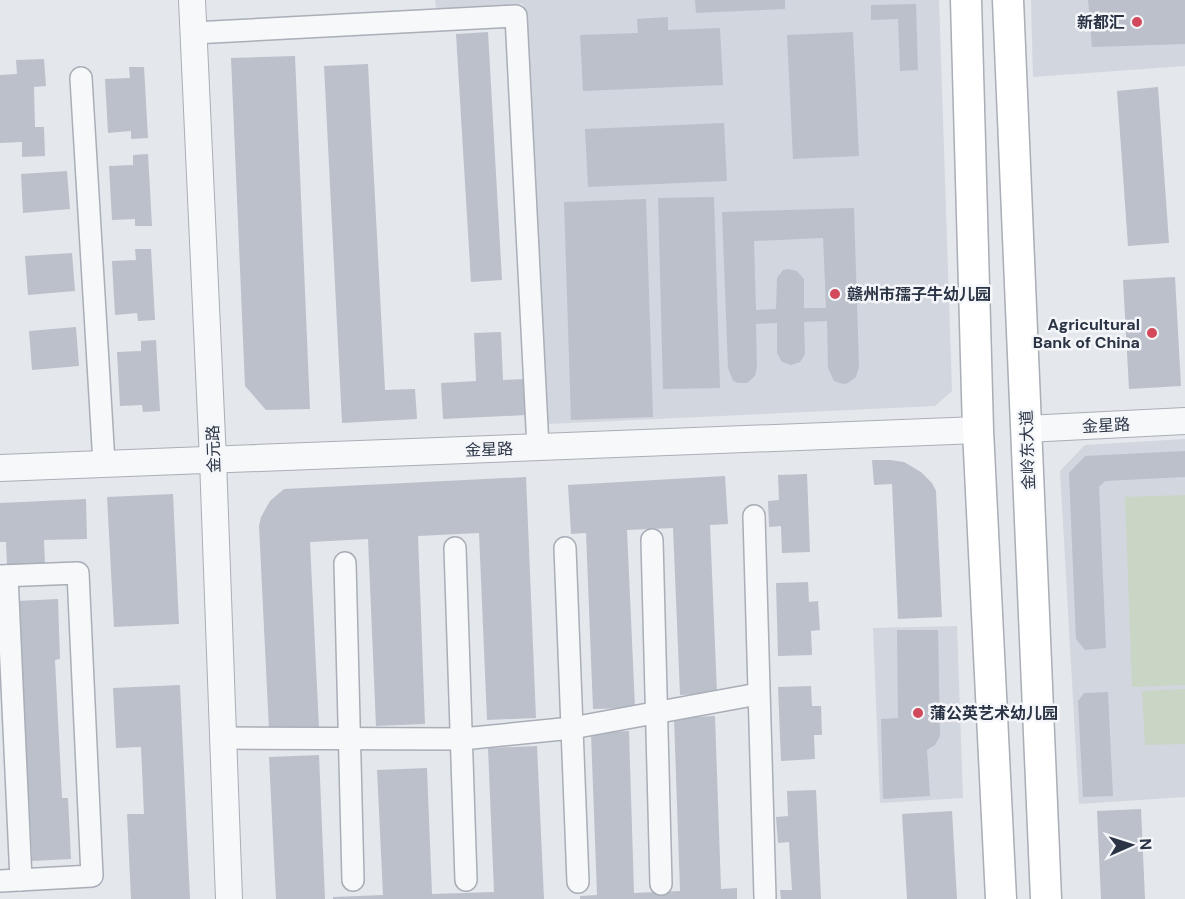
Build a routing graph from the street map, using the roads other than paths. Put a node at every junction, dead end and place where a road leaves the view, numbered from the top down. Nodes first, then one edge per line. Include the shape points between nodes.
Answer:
1 (192, 0) edge
2 (966, 0) edge
3 (1008, 0) edge
4 (193, 33) junction
5 (81, 78) dead end
6 (1185, 421) edge
7 (1026, 429) junction
8 (978, 430) junction
9 (538, 447) junction
10 (213, 460) junction
11 (104, 463) junction
12 (0, 468) edge
13 (754, 516) dead end
14 (652, 540) dead end
15 (455, 548) dead end
16 (565, 548) dead end
17 (345, 563) dead end
18 (4, 576) edge
19 (758, 694) junction
20 (657, 714) junction
21 (572, 729) junction
22 (223, 738) junction
23 (350, 739) junction
24 (462, 739) junction
25 (21, 880) junction
26 (353, 880) dead end
27 (466, 880) dead end
28 (0, 881) edge
29 (578, 882) dead end
30 (661, 884) dead end
31 (765, 897) dead end
32 (229, 899) edge
33 (1000, 899) edge
34 (1046, 899) edge

1 - 4 street, 金元路
2 - 8 main road
3 - 7 main road, 金岭东大道
4 - 9 street via 516,16
4 - 10 street, 金元路
5 - 11 street
6 - 7 street, 金星路
7 - 34 main road, 金岭东大道
8 - 9 street, 金星路
8 - 33 main road
9 - 10 street, 金星路
10 - 11 street, 金星路
10 - 22 street, 金元路
11 - 12 street, 金星路
13 - 19 street
14 - 20 street
15 - 24 street
16 - 21 street
17 - 23 street
18 - 25 street
18 - 25 street via 78,573 92,876
19 - 20 street
19 - 31 street
20 - 21 street
20 - 30 street
21 - 24 street
21 - 29 street
22 - 23 street
22 - 32 street, 金元路
23 - 24 street
23 - 26 street
24 - 27 street
25 - 28 street

